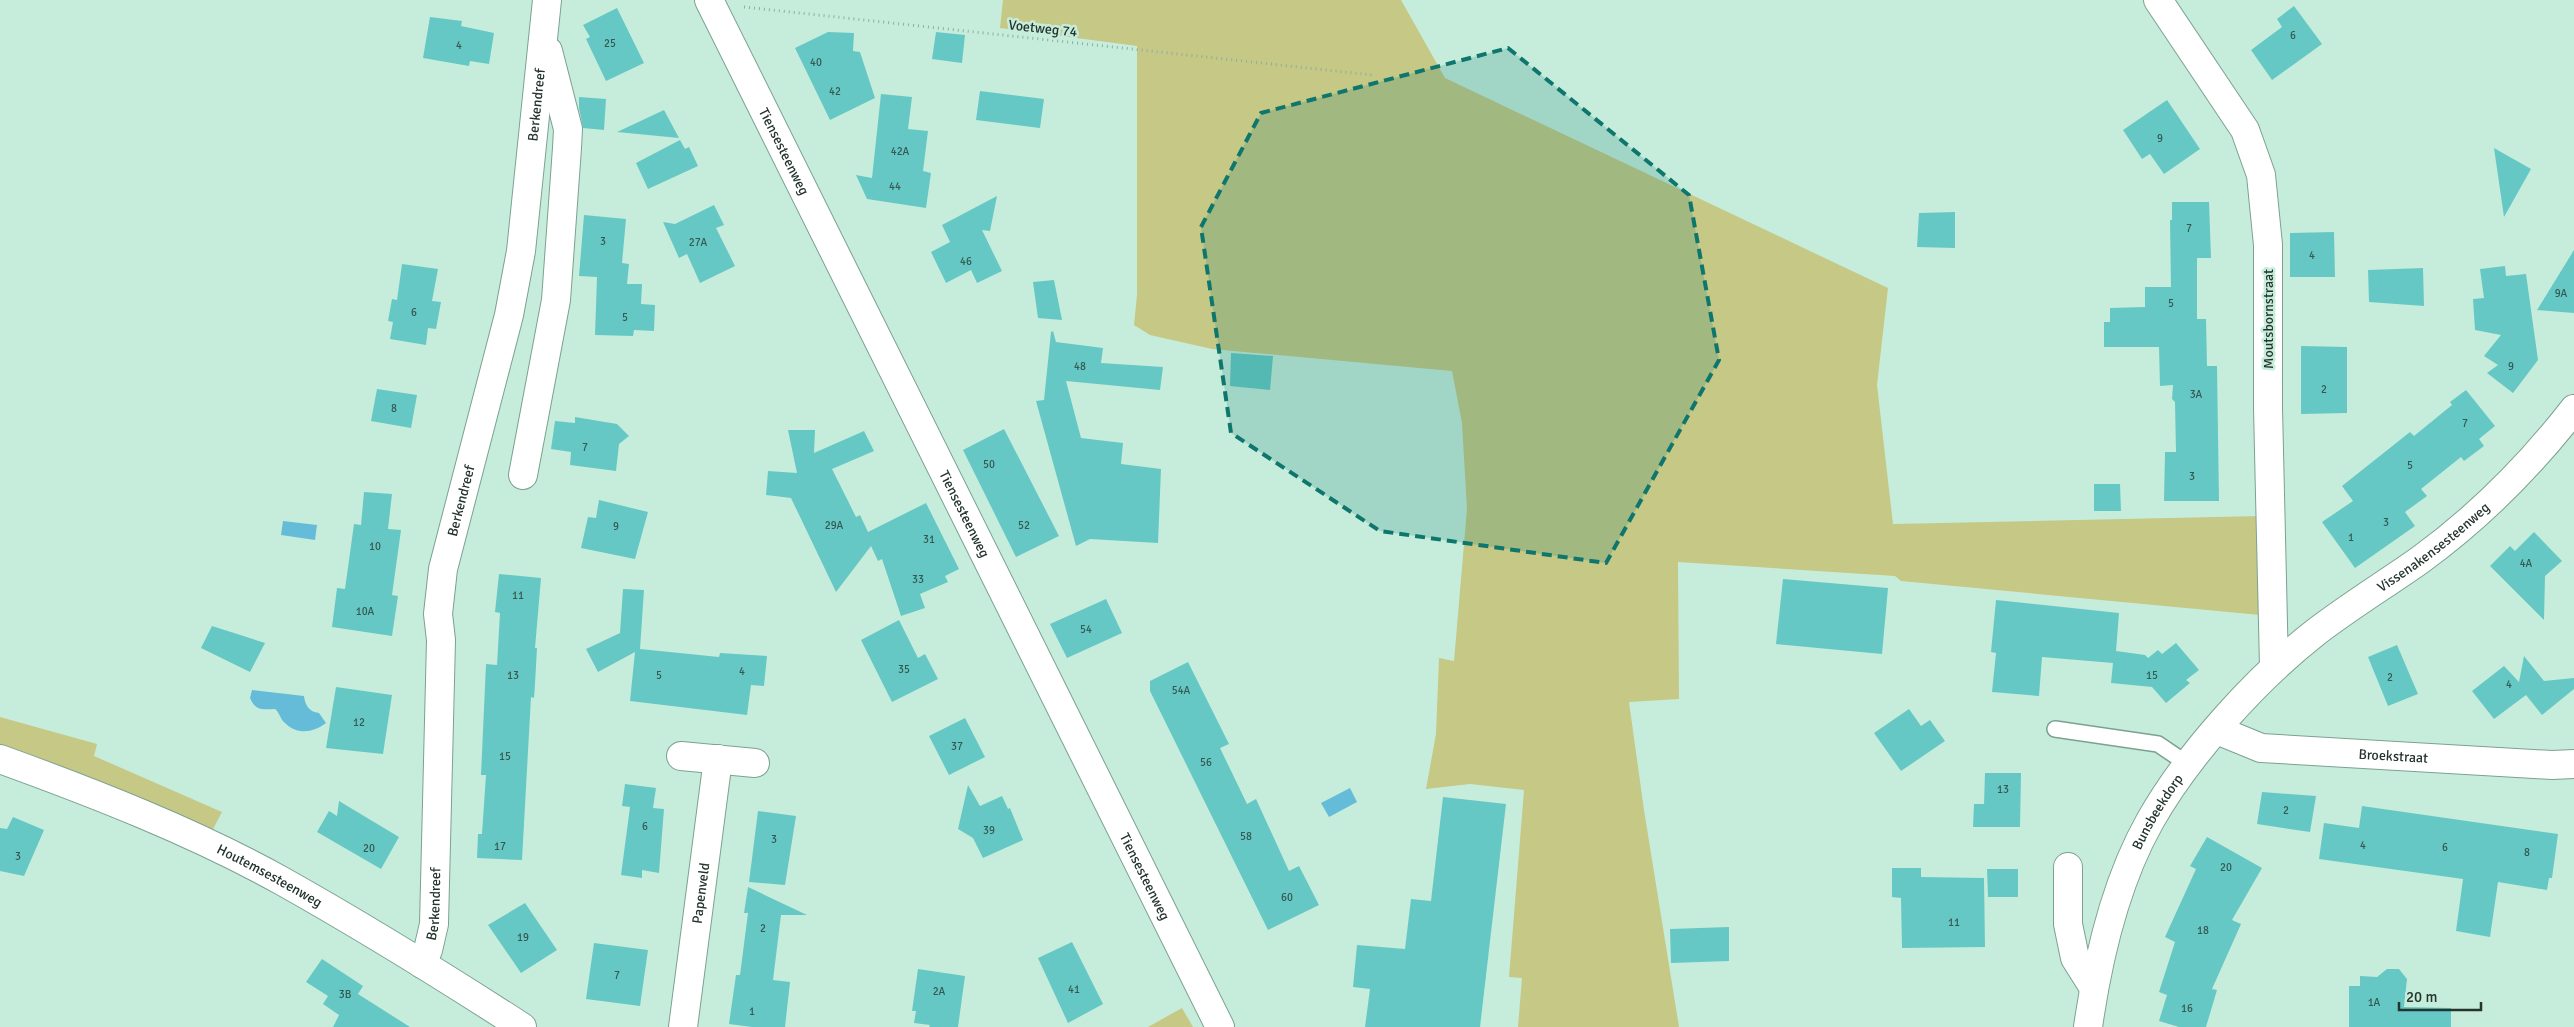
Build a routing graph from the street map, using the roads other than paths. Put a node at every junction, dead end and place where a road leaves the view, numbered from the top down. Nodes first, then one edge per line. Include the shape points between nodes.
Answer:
1 (547, 0) edge
2 (2158, 0) edge
3 (710, 2) edge
4 (543, 43) junction
5 (2574, 409) edge
6 (523, 475) dead end
7 (2274, 667) junction
8 (2055, 729) dead end
9 (2216, 730) junction
10 (681, 756) dead end
11 (718, 759) junction
12 (0, 760) edge
13 (755, 763) dead end
14 (2574, 764) edge
15 (2188, 765) junction
16 (2068, 867) dead end
17 (422, 964) junction
18 (2094, 988) junction
19 (507, 1023) edge
20 (683, 1027) edge
21 (1220, 1027) edge
22 (2088, 1027) edge

1 - 4 street, Berkendreef
2 - 7 street, Moutsbornstraat via 2245,130 2261,175 2268,245
3 - 21 street, Tiensesteenweg
4 - 6 street, Berkendreef via 551,56 568,129 556,300
4 - 17 street, Berkendreef via 522,251 509,315 443,569 438,614 441,640 434,924
5 - 7 street, Vissenakensesteenweg via 2541,452 2465,525
7 - 9 street, Bunsbeekdorp
8 - 15 lane via 2158,744
9 - 14 street, Broekstraat via 2260,748
9 - 15 street, Bunsbeekdorp
10 - 11 street
11 - 13 street
11 - 20 street, Papenveld
12 - 17 street, Houtemsesteenweg via 68,784 172,828 281,880
15 - 18 street, Bunsbeekdorp via 2150,821 2129,867 2103,943
16 - 18 street via 2068,924 2075,958
17 - 19 street, Houtemsesteenweg
18 - 22 street, Bunsbeekdorp

